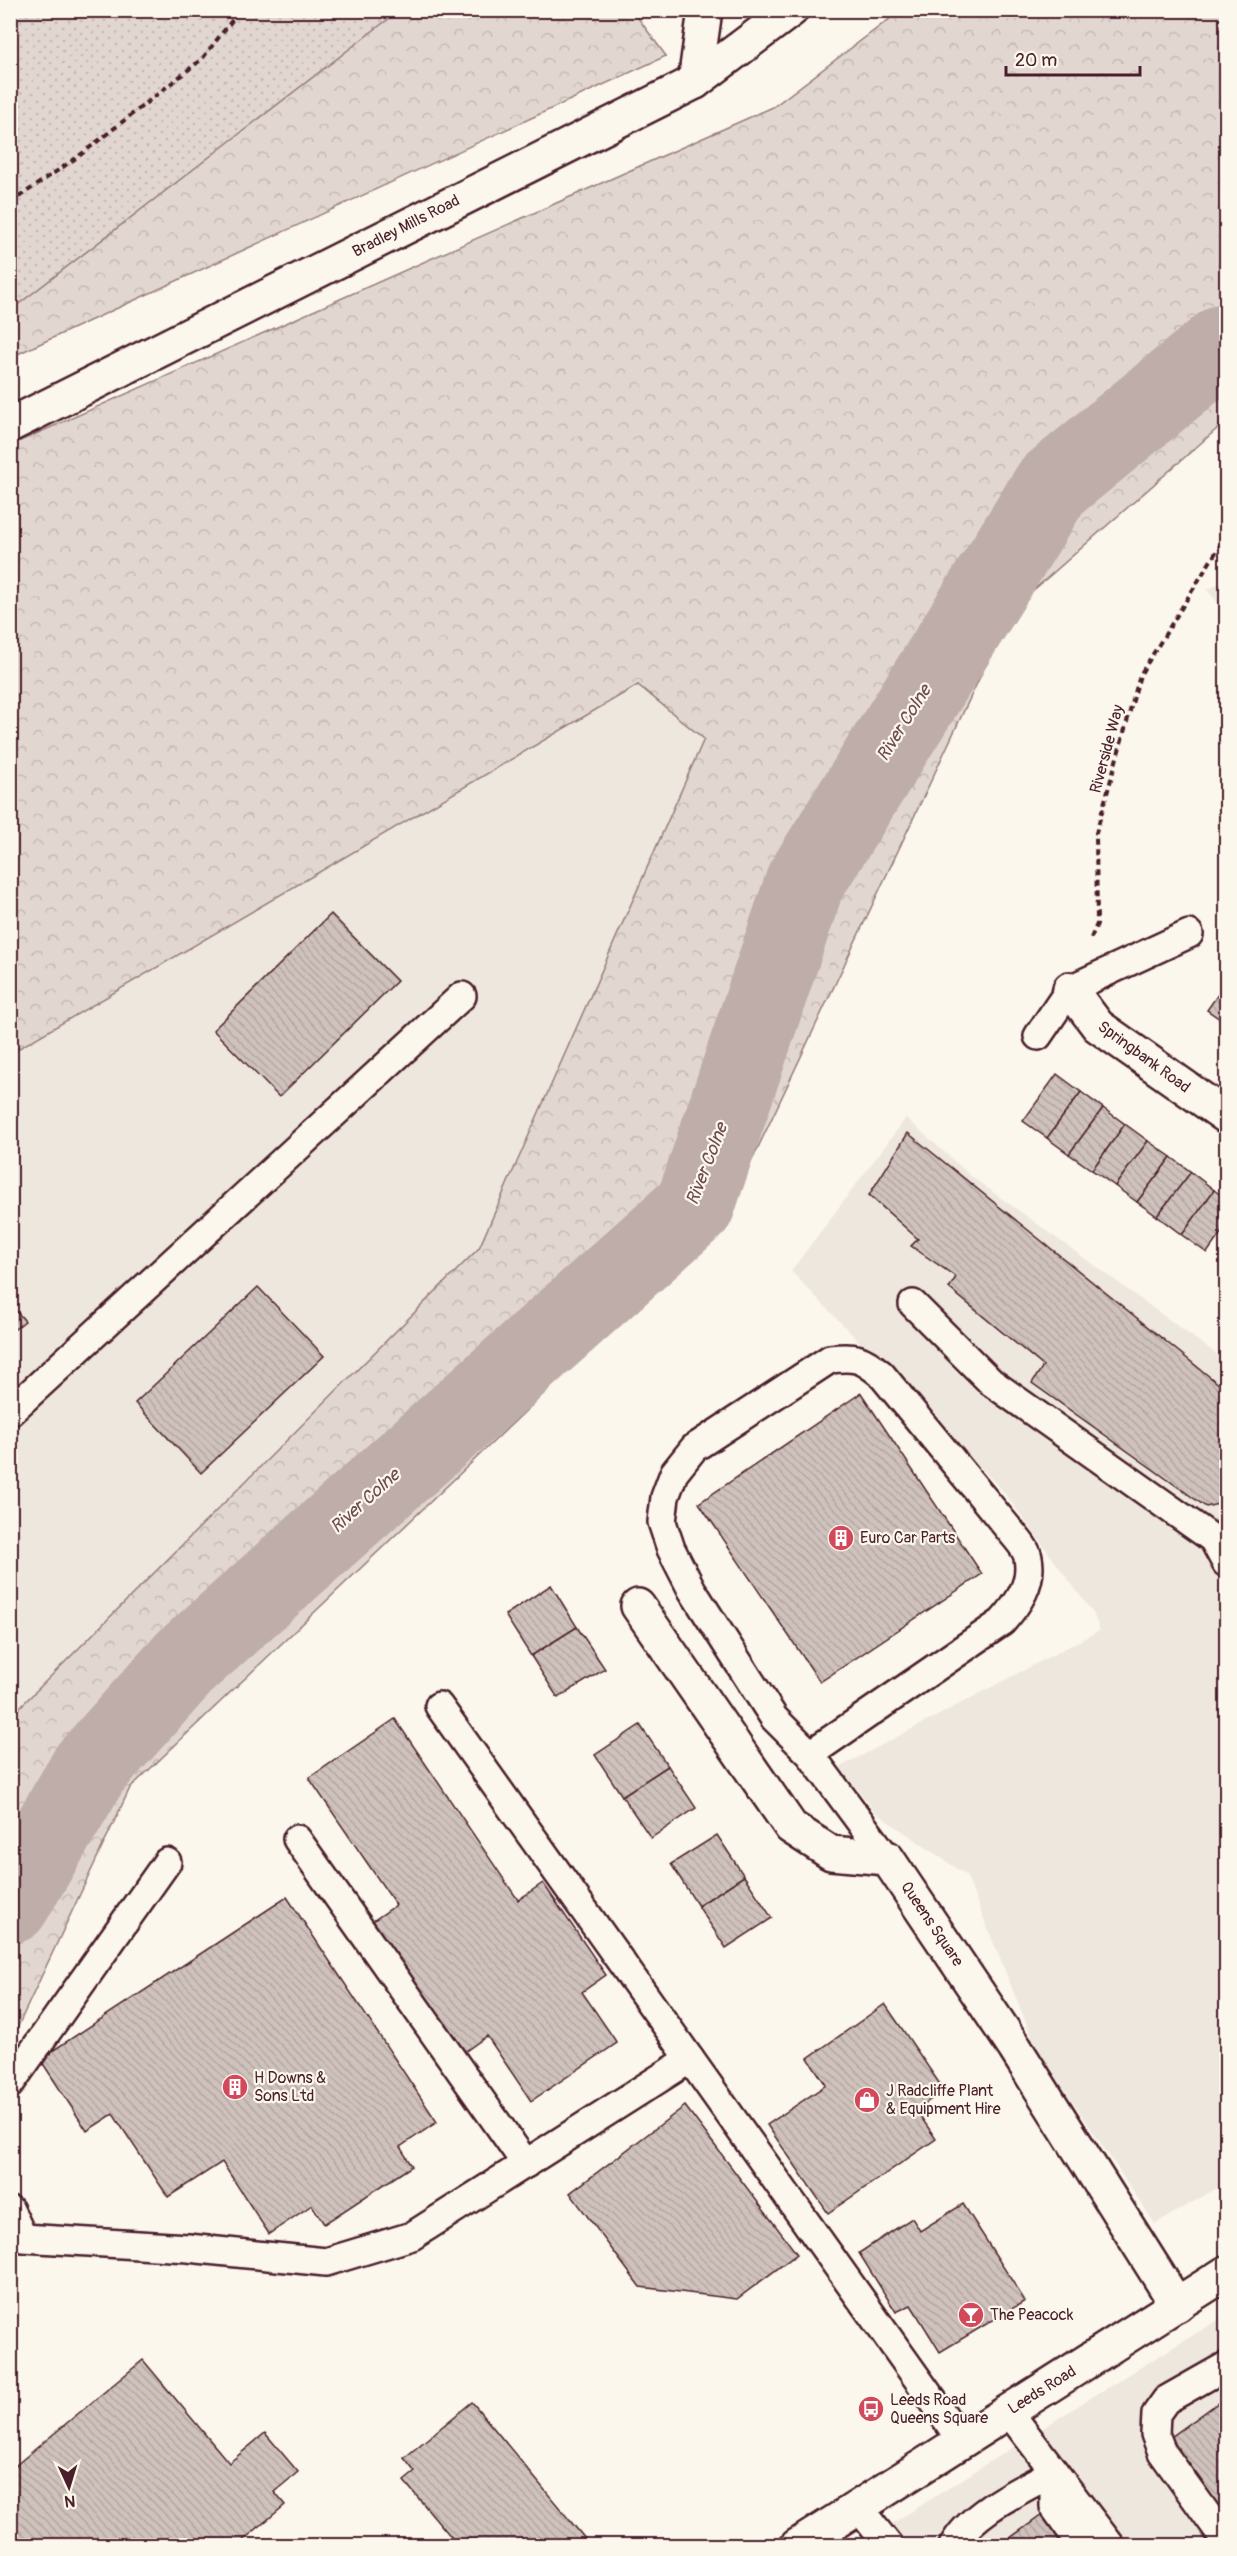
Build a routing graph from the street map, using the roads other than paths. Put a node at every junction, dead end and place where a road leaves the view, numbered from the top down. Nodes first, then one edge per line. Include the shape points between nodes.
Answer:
1 (705, 10) edge
2 (791, 10) edge
3 (695, 81) junction
4 (10, 425) edge
5 (1189, 934) dead end
6 (1070, 989) junction
7 (462, 996) dead end
8 (1038, 1035) dead end
9 (1227, 1116) edge
10 (913, 1304) dead end
11 (10, 1412) edge
12 (1227, 1563) edge
13 (638, 1606) dead end
14 (439, 1706) dead end
15 (810, 1754) junction
16 (297, 1839) dead end
17 (887, 1858) junction
18 (167, 1862) dead end
19 (690, 2059) junction
20 (10, 2084) edge
21 (526, 2164) junction
22 (10, 2210) edge
23 (1227, 2273) edge
24 (1177, 2305) junction
25 (1227, 2366) edge
26 (1008, 2411) junction
27 (961, 2440) junction
28 (1054, 2472) junction
29 (857, 2506) junction
30 (1227, 2541) edge
31 (797, 2546) edge
32 (889, 2546) edge
33 (953, 2546) edge
34 (1082, 2546) edge
35 (1112, 2546) edge

1 - 3 street
2 - 3 street, Bradley Mills Road
3 - 4 street, Bradley Mills Road
5 - 6 lane
6 - 8 lane
6 - 9 street, Springbank Road via 1098,1026
7 - 11 lane
10 - 12 lane via 991,1382 1213,1539
13 - 17 street via 791,1827 831,1852
14 - 19 lane
15 - 15 lane via 774,1718 692,1590 662,1522 665,1497 674,1473 694,1448 830,1359 850,1356 881,1374 1013,1534 1029,1556 1028,1582 1018,1604 1002,1622
15 - 17 lane
16 - 21 lane
17 - 24 street, Queens Square via 1015,2049
18 - 20 lane
19 - 21 lane
19 - 27 lane
21 - 22 lane via 412,2236 326,2262 188,2248 23,2238
23 - 24 street, Leeds Road
24 - 26 street, Leeds Road
25 - 30 lane via 1166,2400 1156,2414 1155,2434 1162,2452
26 - 27 street, Leeds Road
26 - 28 lane
27 - 29 street, Leeds Road
28 - 33 lane via 977,2519 960,2532
28 - 34 lane via 1054,2506
28 - 35 lane
29 - 31 street, Leeds Road
29 - 32 lane

